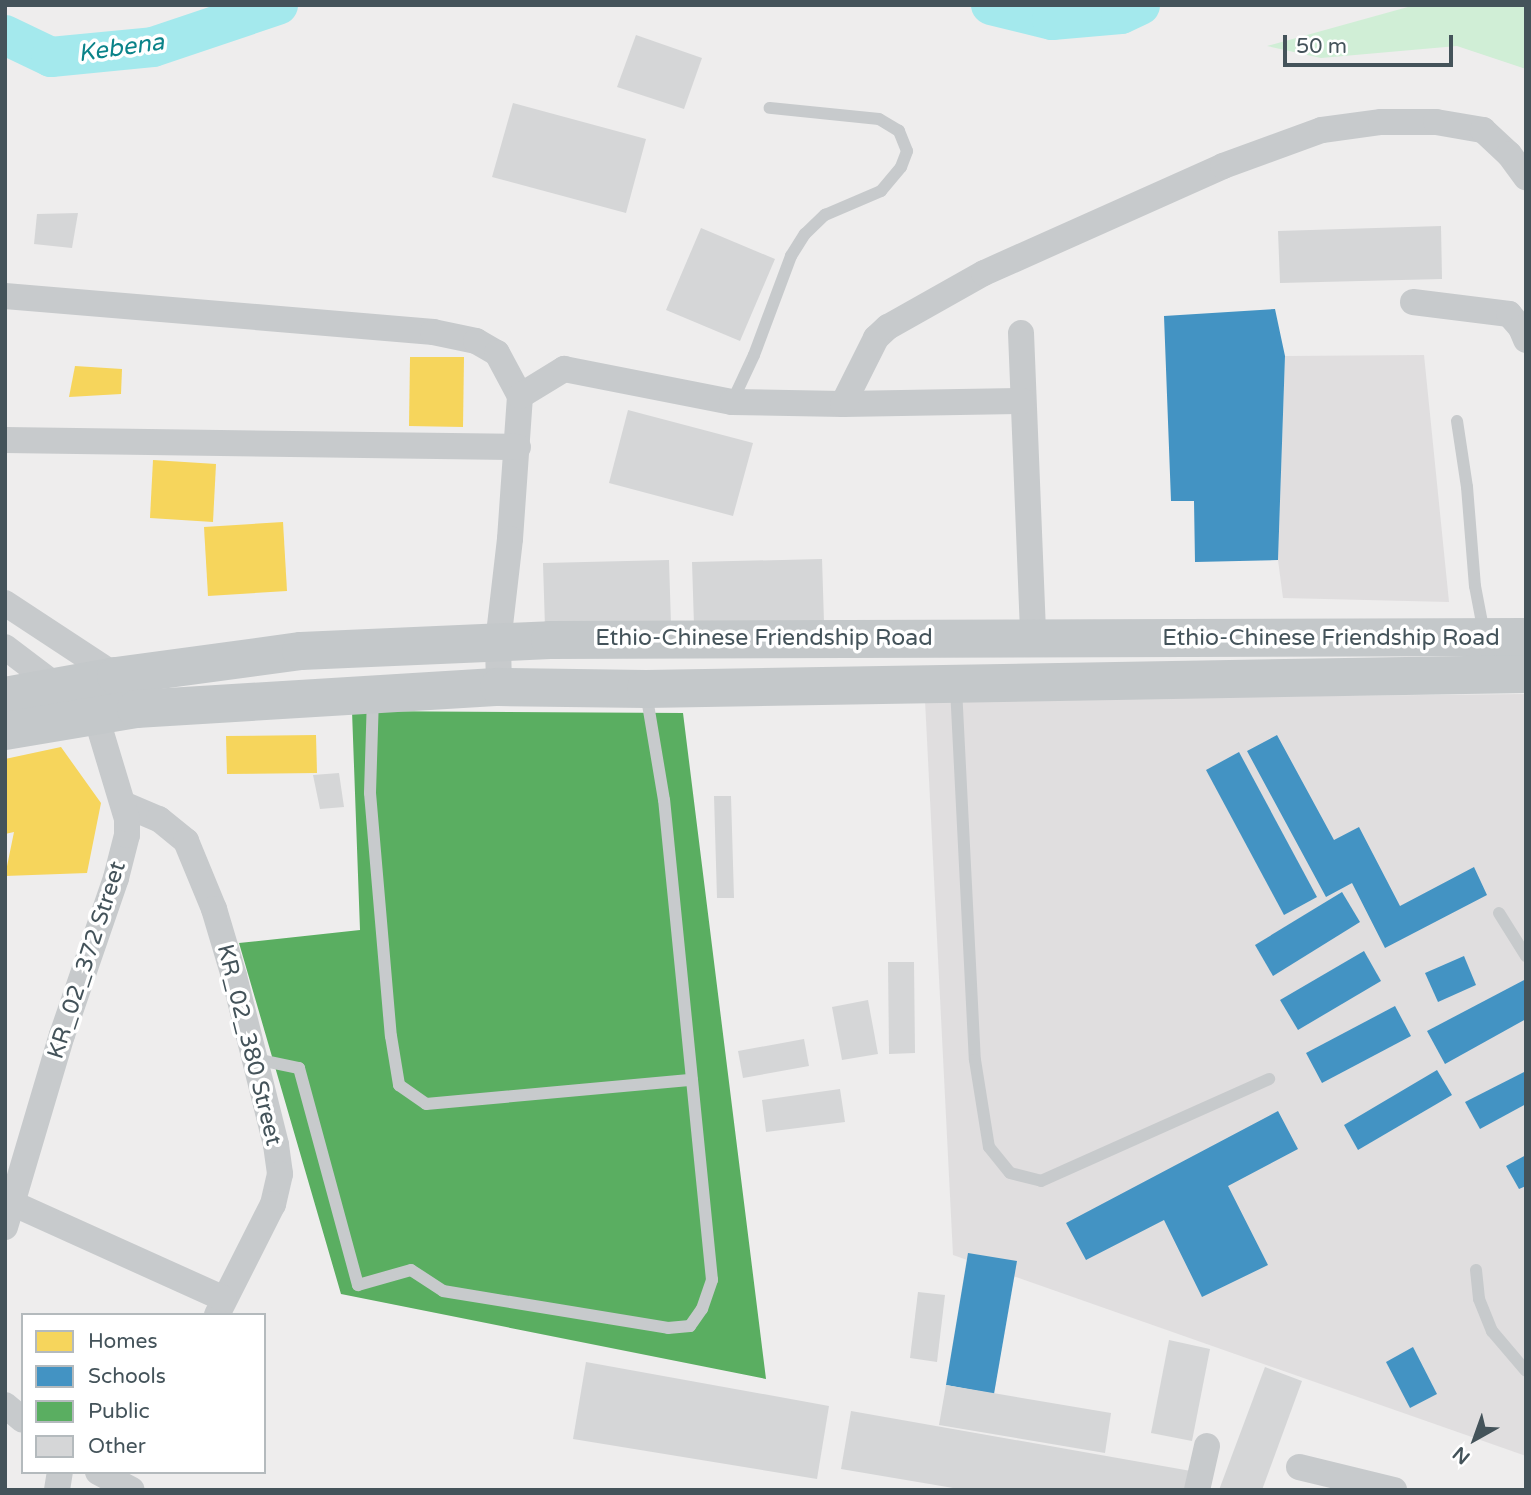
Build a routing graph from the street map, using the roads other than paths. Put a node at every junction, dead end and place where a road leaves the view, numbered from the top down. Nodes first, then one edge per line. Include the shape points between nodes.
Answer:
1 (770, 107) dead end
2 (1526, 177) edge
3 (5, 296) edge
4 (1413, 302) dead end
5 (1021, 333) dead end
6 (1526, 340) edge
7 (520, 396) junction
8 (1022, 401) junction
9 (732, 402) junction
10 (842, 404) junction
11 (1457, 421) dead end
12 (5, 440) edge
13 (518, 447) junction
14 (5, 603) edge
15 (1526, 637) edge
16 (1033, 638) junction
17 (1485, 638) junction
18 (498, 642) junction
19 (5, 647) edge
20 (1526, 674) edge
21 (116, 676) junction
22 (955, 681) junction
23 (55, 685) junction
24 (499, 687) junction
25 (646, 689) junction
26 (373, 695) junction
27 (5, 696) edge
28 (96, 716) junction
29 (5, 732) edge
30 (123, 804) junction
31 (1499, 913) dead end
32 (1526, 956) edge
33 (255, 1059) junction
34 (1269, 1079) dead end
35 (692, 1080) junction
36 (10, 1215) edge
37 (1476, 1270) dead end
38 (220, 1307) edge
39 (1526, 1371) edge
40 (5, 1405) edge
41 (21, 1418) edge
42 (1207, 1446) dead end
43 (1299, 1467) dead end
44 (102, 1474) edge
45 (141, 1474) edge
46 (133, 1490) edge
47 (1197, 1490) edge
48 (1394, 1490) edge

1 - 9 lane via 879,119 899,131 907,151 901,167 881,191 825,215 805,234 791,256
2 - 10 street via 1483,130 1436,122 1381,122 1322,130 1223,166 984,273 900,320 876,338
3 - 7 street via 433,332 476,341 497,353
4 - 6 street via 1509,314
5 - 8 street
7 - 9 street via 564,369
7 - 13 street
8 - 10 street
8 - 16 street
9 - 10 street
11 - 17 lane
12 - 13 street
13 - 18 street
14 - 21 street
15 - 17 main road, Ethio-Chinese Friendship Road
16 - 17 main road, Ethio-Chinese Friendship Road
16 - 18 main road, Ethio-Chinese Friendship Road
18 - 21 main road, Ethio-Chinese Friendship Road via 301,651
18 - 24 street
19 - 23 street
20 - 22 main road, Ethio-Chinese Friendship Road
21 - 23 main road, Ethio-Chinese Friendship Road
22 - 25 main road, Ethio-Chinese Friendship Road
22 - 34 lane via 975,1060 989,1147 1010,1173 1041,1181
23 - 27 main road, Ethio-Chinese Friendship Road
24 - 25 main road, Ethio-Chinese Friendship Road
24 - 26 main road, Ethio-Chinese Friendship Road
25 - 35 lane via 664,800
26 - 28 main road, Ethio-Chinese Friendship Road via 136,709
26 - 35 lane via 370,793 399,1085 426,1104
28 - 29 main road, Ethio-Chinese Friendship Road
28 - 30 street, KR_02_372 Street
30 - 33 street, KR_02_380 Street via 159,819 186,841 214,909
30 - 36 street, KR_02_372 Street via 127,835 117,878 62,1035
31 - 32 lane
33 - 35 lane via 299,1068 358,1285 411,1270 443,1291 668,1328 690,1326 712,1280
33 - 38 street, KR_02_380 Street via 281,1174 266,1223
36 - 38 street, KR_02_372 Street
37 - 39 lane via 1479,1298 1492,1331
40 - 41 street
42 - 47 street
43 - 48 street
44 - 46 street
45 - 46 street

